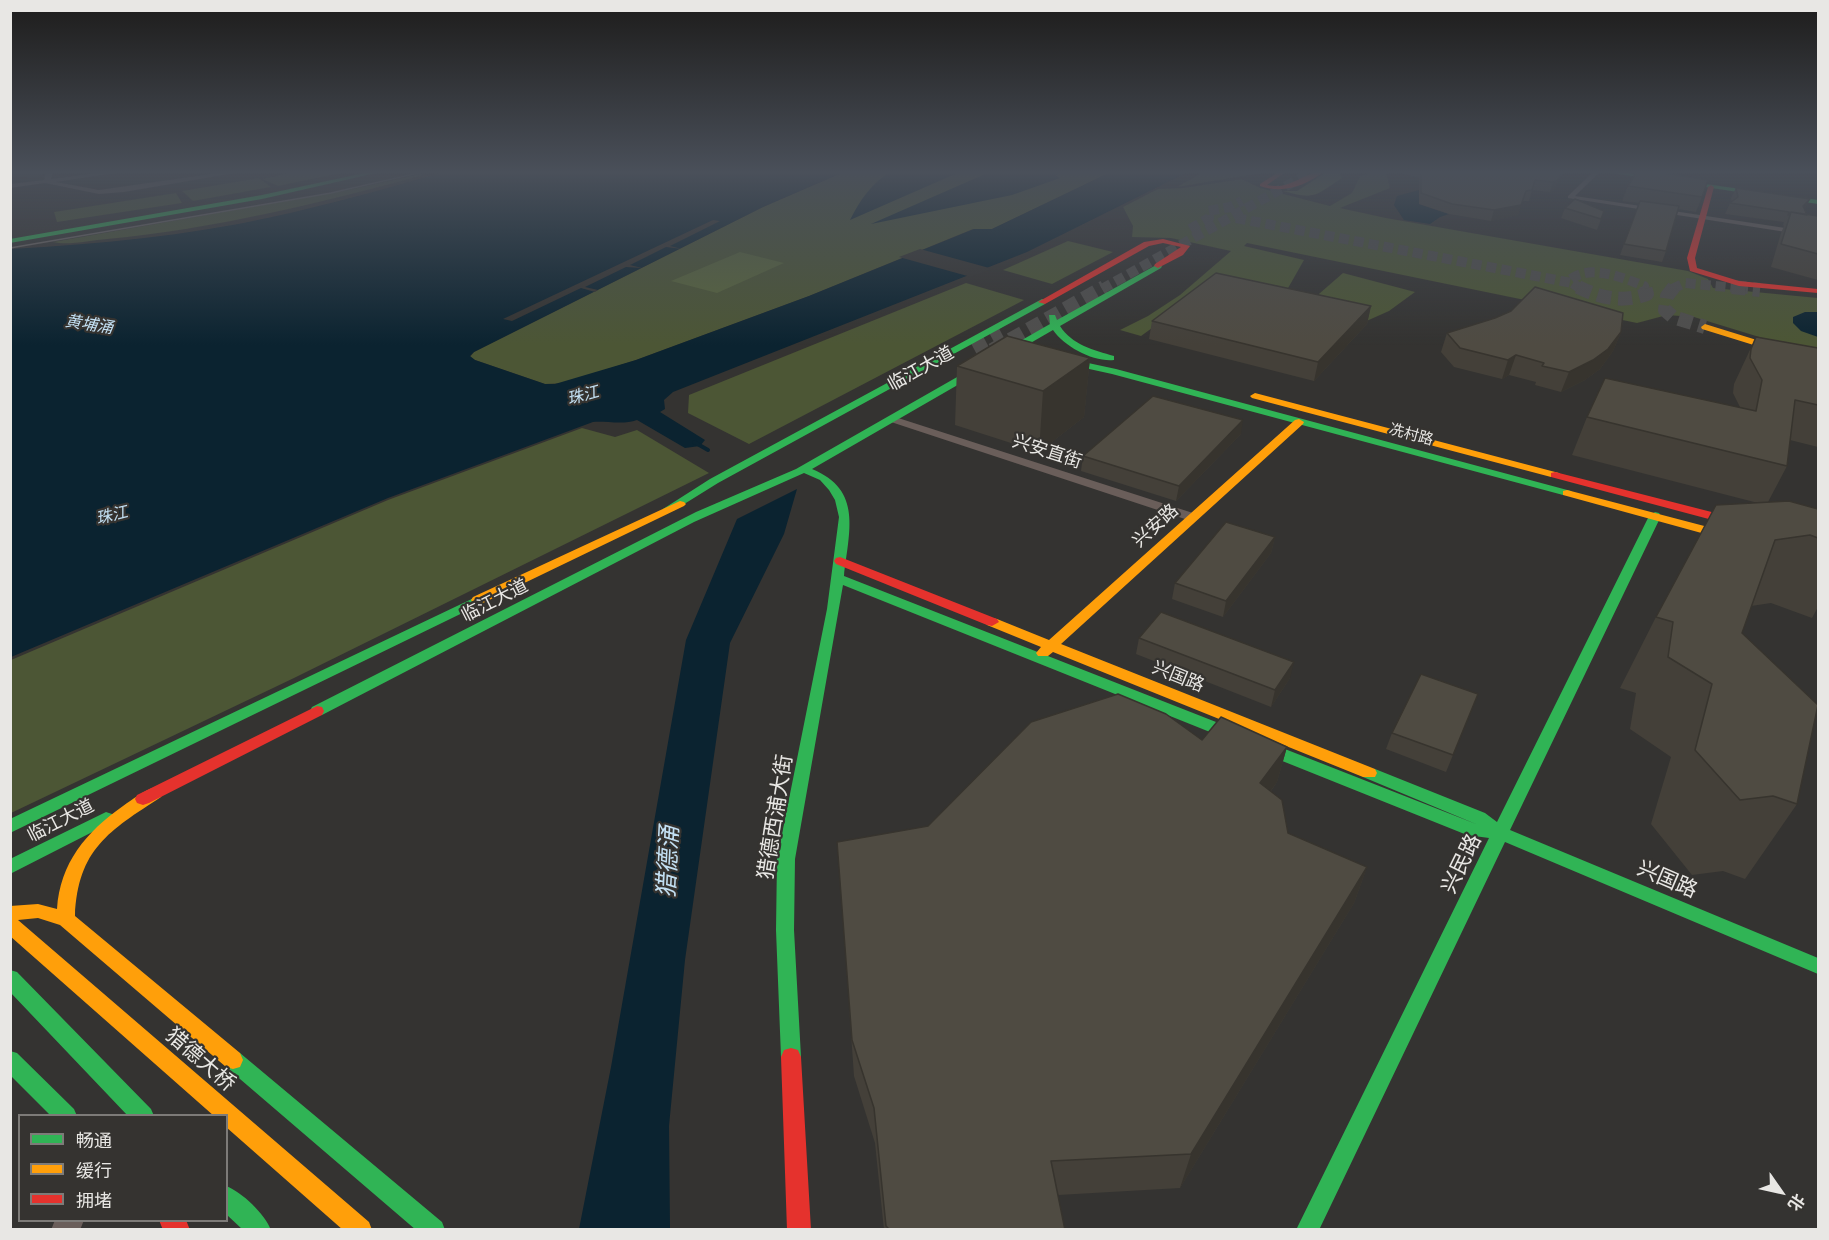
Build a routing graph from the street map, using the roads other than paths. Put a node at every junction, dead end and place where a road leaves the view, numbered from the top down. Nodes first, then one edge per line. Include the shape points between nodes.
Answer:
1 (49, 229) edge
2 (76, 229) edge
3 (1698, 229) edge
4 (1778, 229) edge
5 (13, 235) edge
6 (1818, 235) edge
7 (1760, 290) tunnel mouth
8 (1818, 291) edge
9 (1818, 296) edge
10 (1052, 321) junction
11 (1705, 327) tunnel mouth
12 (979, 352) junction
13 (1094, 353) junction
14 (1056, 360) edge
15 (1818, 362) edge
16 (1080, 363) junction
17 (892, 418) junction
18 (1299, 422) junction
19 (803, 469) junction
20 (1655, 516) junction
21 (1192, 518) junction
22 (688, 521) junction
23 (1754, 528) edge
24 (1742, 540) edge
25 (840, 561) junction
26 (838, 578) junction
27 (1050, 645) junction
28 (1038, 657) junction
29 (259, 723) junction
30 (155, 793) junction
31 (63, 802) junction
32 (10, 827) edge
33 (1500, 833) junction
34 (10, 839) edge
35 (10, 867) edge
36 (10, 913) edge
37 (66, 919) junction
38 (10, 924) edge
39 (1818, 966) edge
40 (10, 978) edge
41 (10, 1060) edge
42 (64, 1114) edge
43 (141, 1114) edge
44 (228, 1199) edge
45 (260, 1230) edge
46 (361, 1230) edge
47 (434, 1230) edge
48 (800, 1230) edge
49 (1307, 1230) edge

1 - 5 main road
2 - 5 main road
3 - 8 main road via 1691,263 1697,271 1735,282
4 - 6 street
7 - 9 main road
10 - 12 main road via 1021,352
10 - 12 main road via 1166,246 1050,306
10 - 12 main road via 1180,253 1186,246 1163,241 1147,244
10 - 13 main road, 冼村路 via 1061,338
11 - 15 main road
12 - 17 main road
12 - 22 main road, 临江大道
12 - 29 main road, 临江大道
13 - 16 main road via 1078,355
13 - 23 main road, 冼村路
14 - 16 main road, 冼村路
16 - 18 main road, 冼村路
17 - 19 main road
17 - 21 street, 兴安直街
18 - 20 main road, 冼村路
18 - 21 main road, 兴安路
19 - 22 main road
19 - 25 main road, 猎德西浦大街 via 824,478 841,500 845,517
20 - 24 main road, 冼村路
20 - 33 main road, 兴民路
21 - 27 main road, 兴安路
22 - 29 main road, 临江大道
25 - 26 main road, 猎德西浦大街
25 - 27 main road, 兴国路
26 - 28 main road, 兴国路
26 - 48 main road, 猎德西浦大街 via 786,859 784,930
27 - 28 main road, 兴安路
27 - 33 main road, 兴国路 via 1479,817
28 - 33 main road, 兴国路 via 1473,830
29 - 30 main road, 临江大道
29 - 31 main road, 临江大道
30 - 35 main road, 临江大道
30 - 37 main road via 118,817 84,849 68,882
31 - 32 main road, 临江大道
31 - 34 main road
33 - 39 main road, 兴国路
33 - 49 main road, 兴民路
36 - 37 main road via 47,911
37 - 47 main road
38 - 46 main road, 猎德大桥
40 - 43 main road
41 - 42 main road
44 - 45 main road

